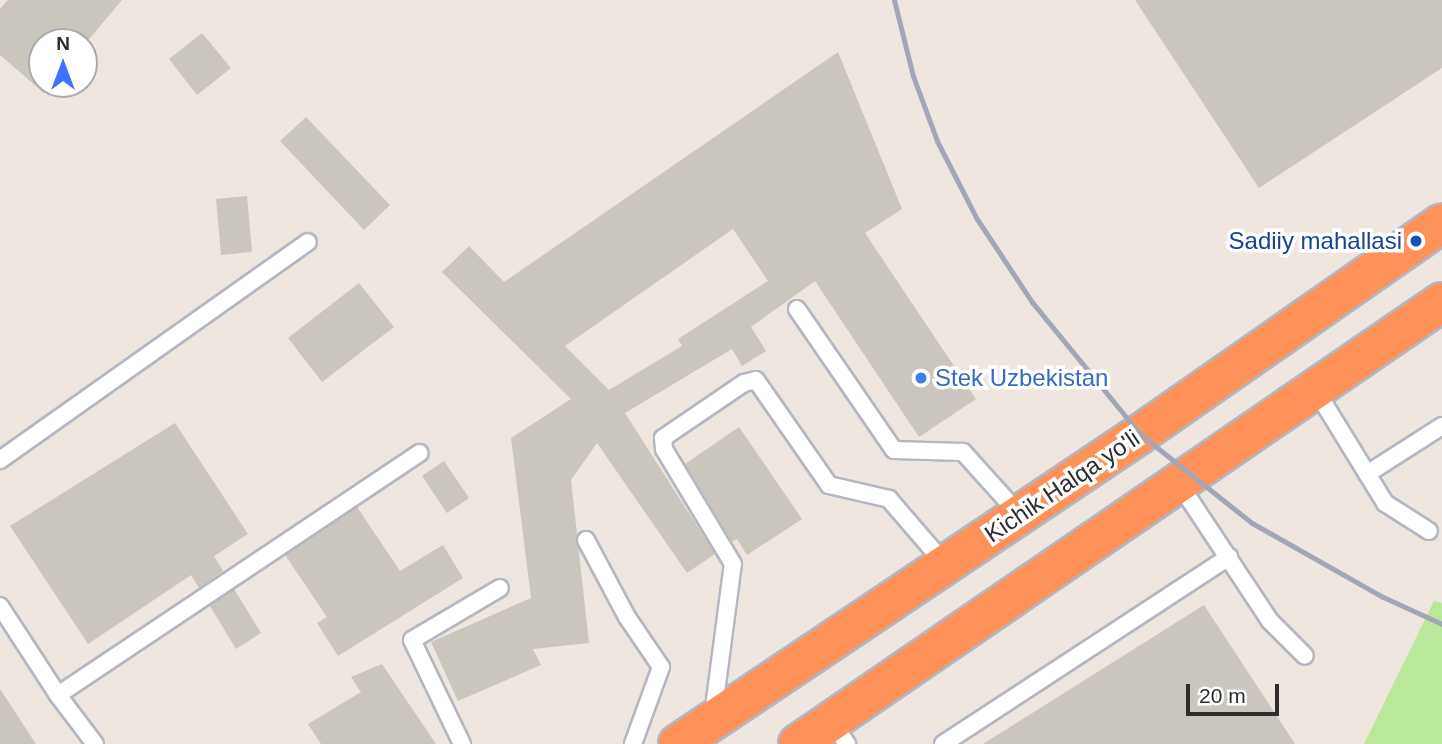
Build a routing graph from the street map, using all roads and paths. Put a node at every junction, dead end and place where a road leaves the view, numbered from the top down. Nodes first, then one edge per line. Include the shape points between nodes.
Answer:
1 (1442, 223) edge
2 (308, 242) dead end
3 (1442, 302) edge
4 (797, 309) dead end
5 (1315, 389) junction
6 (1442, 426) edge
7 (419, 453) dead end
8 (0, 460) edge
9 (1367, 474) junction
10 (1178, 482) junction
11 (1019, 514) junction
12 (1429, 531) dead end
13 (586, 540) dead end
14 (1229, 556) junction
15 (945, 564) junction
16 (500, 588) dead end
17 (0, 606) edge
18 (1305, 656) dead end
19 (58, 695) junction
20 (712, 721) junction
21 (839, 733) edge
22 (95, 744) edge
23 (462, 744) edge
24 (633, 744) edge
25 (678, 744) edge
26 (798, 744) edge
27 (943, 744) edge

1 - 11 highway, Kichik Halqa yo'li
2 - 8 lane
3 - 5 highway
4 - 11 lane via 894,450 963,453
5 - 9 lane
5 - 10 highway
6 - 9 lane
7 - 19 lane
9 - 12 lane via 1385,503
10 - 14 lane
10 - 21 highway
11 - 15 highway, Kichik Halqa yo'li
13 - 24 lane via 627,617 661,667
14 - 18 lane via 1270,621
14 - 27 lane
15 - 20 highway, Kichik Halqa yo'li
15 - 20 lane via 889,499 829,485 756,380 744,383 663,438 664,449 733,564
16 - 23 lane via 412,640
17 - 19 lane
19 - 22 lane
20 - 25 highway, Kichik Halqa yo'li
21 - 26 highway

